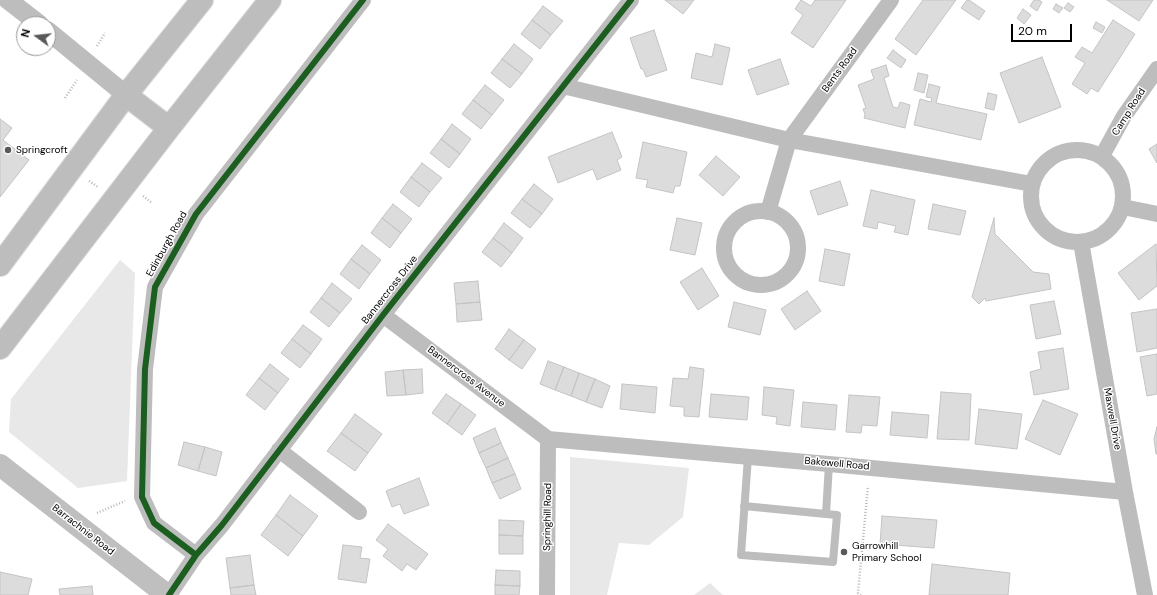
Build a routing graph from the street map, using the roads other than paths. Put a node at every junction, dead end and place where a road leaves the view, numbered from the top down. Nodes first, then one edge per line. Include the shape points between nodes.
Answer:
1 (8, 0) edge
2 (202, 0) edge
3 (270, 0) edge
4 (363, 0) edge
5 (631, 0) edge
6 (891, 0) edge
7 (29, 16) edge
8 (56, 38) edge
9 (1157, 69) edge
10 (563, 86) junction
11 (126, 95) junction
12 (169, 128) junction
13 (789, 140) junction
14 (1102, 156) junction
15 (1032, 184) junction
16 (1123, 207) junction
17 (768, 212) junction
18 (1157, 214) edge
19 (1081, 242) junction
20 (0, 265) edge
21 (384, 315) junction
22 (0, 348) edge
23 (548, 439) junction
24 (279, 450) junction
25 (748, 457) junction
26 (829, 464) junction
27 (0, 465) edge
28 (1125, 492) junction
29 (744, 506) junction
30 (359, 512) dead end
31 (826, 514) junction
32 (196, 556) junction
33 (168, 595) edge
34 (547, 595) edge
35 (1145, 595) edge

1 - 7 street
2 - 11 main road
3 - 12 main road
4 - 32 street, Edinburgh Road via 196,214 155,287 145,369 142,494 154,523
5 - 10 street, Bannercross Drive
6 - 13 street, Bents Road
8 - 11 street
9 - 14 street, Camp Road via 1124,116
10 - 13 street
10 - 21 street, Bannercross Drive
11 - 12 main road
11 - 20 main road
12 - 22 main road
13 - 15 street
13 - 17 street, Bents Road
14 - 15 street via 1089,151 1074,150 1060,153 1048,160 1038,171
14 - 16 street via 1113,166 1120,178 1124,192
15 - 19 street via 1031,199 1034,213 1042,226 1053,236 1066,241
16 - 18 street
16 - 19 street via 1108,231 1095,239
17 - 17 street via 744,216 734,223 727,233 725,258 730,269 750,284 774,283 784,278 797,258 798,246 789,224
19 - 28 street, Maxwell Drive
21 - 23 street, Bannercross Avenue
21 - 24 street, Bannercross Drive
23 - 25 street, Bakewell Road
23 - 34 street, Springhill Road
24 - 30 street
24 - 32 street, Bannercross Drive
25 - 26 street, Bakewell Road
25 - 29 lane
26 - 28 street, Bakewell Road
26 - 31 lane
27 - 33 main road, Barrachnie Road
28 - 35 street, Maxwell Drive
29 - 31 lane
29 - 31 lane via 741,555 833,562 837,515
32 - 33 street, Bannercross Drive

